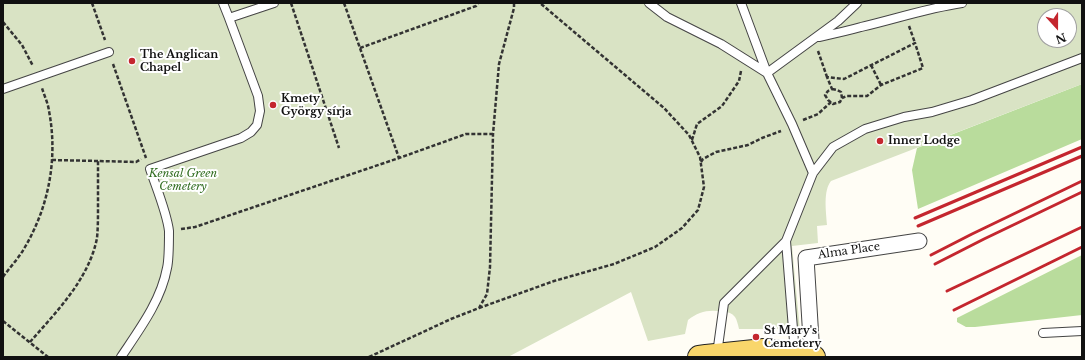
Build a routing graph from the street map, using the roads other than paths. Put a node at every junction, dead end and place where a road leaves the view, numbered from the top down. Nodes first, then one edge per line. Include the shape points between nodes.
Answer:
1 (223, 3) edge
2 (274, 3) edge
3 (649, 3) edge
4 (741, 3) edge
5 (857, 3) edge
6 (962, 3) edge
7 (229, 18) junction
8 (815, 38) junction
9 (109, 52) road end
10 (1082, 58) edge
11 (767, 73) junction
12 (3, 89) edge
13 (813, 173) junction
14 (786, 241) junction
15 (919, 241) dead end
16 (1082, 331) edge
17 (1043, 333) dead end
18 (708, 356) edge
19 (807, 356) edge
20 (121, 357) edge

1 - 7 lane
2 - 7 lane
3 - 11 lane via 666,16 721,44
4 - 11 lane
5 - 8 lane
6 - 8 lane
7 - 20 lane via 258,96 260,112 257,124 241,138 150,169 169,231 168,267 160,292
8 - 11 lane
9 - 12 lane
10 - 13 lane via 972,100 864,129 833,147
11 - 13 lane
13 - 14 lane
14 - 18 lane via 724,303
14 - 19 lane
15 - 19 street, Alma Place via 806,258
16 - 17 lane
18 - 19 main road via 764,350

